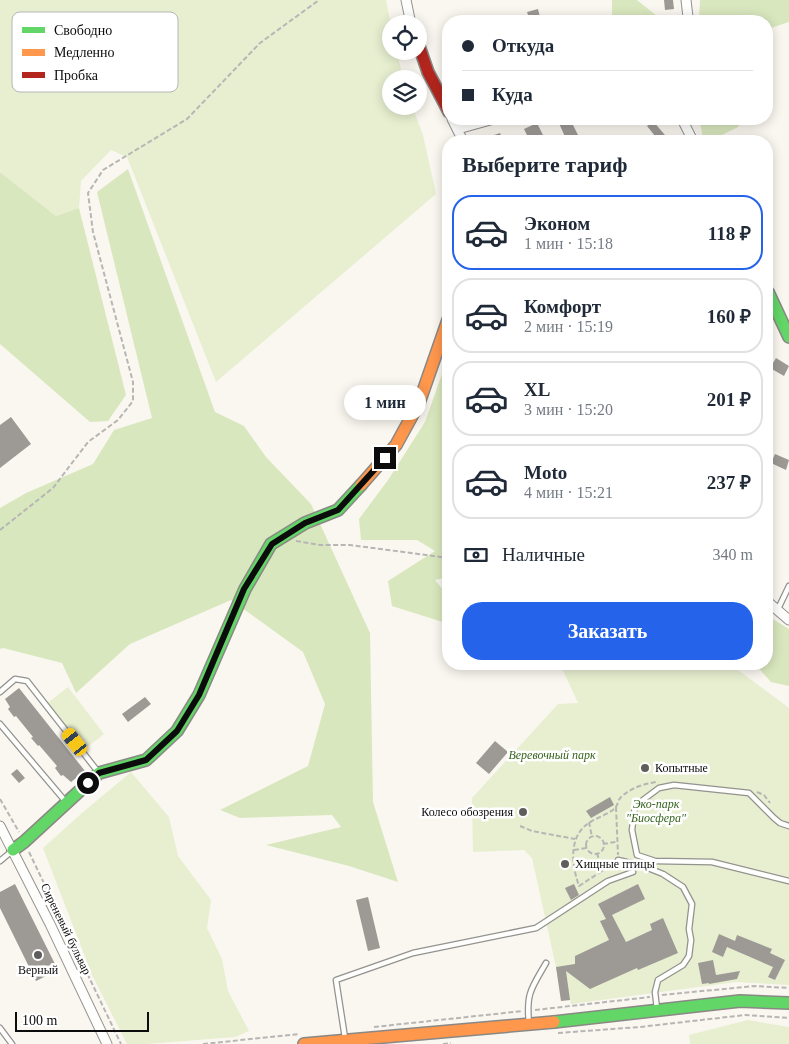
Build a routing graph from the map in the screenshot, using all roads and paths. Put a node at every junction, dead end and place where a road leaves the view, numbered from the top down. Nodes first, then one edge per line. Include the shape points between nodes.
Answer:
1 (319, 0) edge
2 (407, 0) edge
3 (686, 0) edge
4 (410, 15) edge
5 (688, 15) edge
6 (424, 60) edge
7 (442, 99) edge
8 (456, 125) edge
9 (472, 125) edge
10 (458, 129) junction
11 (460, 135) edge
12 (773, 303) edge
13 (442, 337) edge
14 (789, 337) edge
15 (0, 530) edge
16 (289, 542) dead end
17 (442, 557) edge
18 (789, 586) edge
19 (773, 607) edge
20 (777, 611) junction
21 (789, 620) edge
22 (0, 692) edge
23 (0, 724) edge
24 (99, 773) junction
25 (662, 781) dead end
26 (750, 789) dead end
27 (0, 799) edge
28 (67, 803) junction
29 (772, 806) dead end
30 (616, 807) junction
31 (589, 822) junction
32 (0, 826) edge
33 (520, 826) dead end
34 (789, 826) edge
35 (592, 837) junction
36 (575, 839) junction
37 (24, 842) junction
38 (617, 842) junction
39 (603, 844) junction
40 (586, 848) junction
41 (13, 850) junction
42 (574, 850) junction
43 (618, 860) joint
44 (0, 861) edge
45 (602, 871) dead end
46 (633, 872) dead end
47 (789, 881) edge
48 (546, 963) dead end
49 (789, 988) edge
50 (656, 996) junction
51 (789, 1003) edge
52 (528, 1010) junction
53 (657, 1011) junction
54 (789, 1018) edge
55 (529, 1025) junction
56 (373, 1026) dead end
57 (0, 1028) edge
58 (552, 1034) dead end
59 (306, 1039) edge
60 (345, 1039) junction
61 (401, 1039) edge
62 (452, 1043) edge
63 (12, 1044) edge
64 (107, 1044) edge
65 (120, 1044) edge
66 (204, 1044) edge
67 (443, 1044) edge

1 - 15 path via 260,43 187,119 103,170 88,193 93,232 133,382 133,401 118,420 88,442 53,488
2 - 4 street
3 - 5 street
6 - 7 street
8 - 10 street
9 - 10 street
10 - 11 street
12 - 14 street
13 - 24 street via 419,403 396,445 338,510 305,523 272,544 244,589 199,695 177,731 146,760
16 - 17 path via 297,540 320,546 350,544
18 - 20 lane
19 - 20 street
20 - 21 street
22 - 24 lane via 15,679 27,680
23 - 28 lane
24 - 28 street
25 - 30 path via 639,785 620,798
26 - 29 path via 764,794
27 - 37 path
28 - 37 street
30 - 31 path
30 - 38 path
31 - 35 path
31 - 36 path
32 - 41 street, Сиреневый бульвар
33 - 36 path
34 - 47 lane via 780,823 749,793 674,785 659,788 635,806 632,830 637,855 655,861 712,862
35 - 39 path via 599,837
35 - 40 path
36 - 42 path
37 - 41 street
37 - 65 path
38 - 39 path
38 - 43 path
39 - 40 path via 603,849 597,854
40 - 42 path
41 - 44 lane
41 - 64 street, Сиреневый бульвар
42 - 45 path via 573,861 579,886
43 - 50 lane via 663,874 682,887 692,904 689,956 683,965 658,980
46 - 60 lane via 608,881 536,928 413,953 336,980
48 - 52 lane via 529,993
49 - 50 path via 754,986
50 - 52 path
50 - 53 lane
51 - 53 street via 740,1002
52 - 55 lane
52 - 56 path
53 - 55 street
54 - 58 path via 746,1015
55 - 61 street
57 - 63 lane
59 - 60 street
59 - 66 path
60 - 61 street
62 - 67 path

